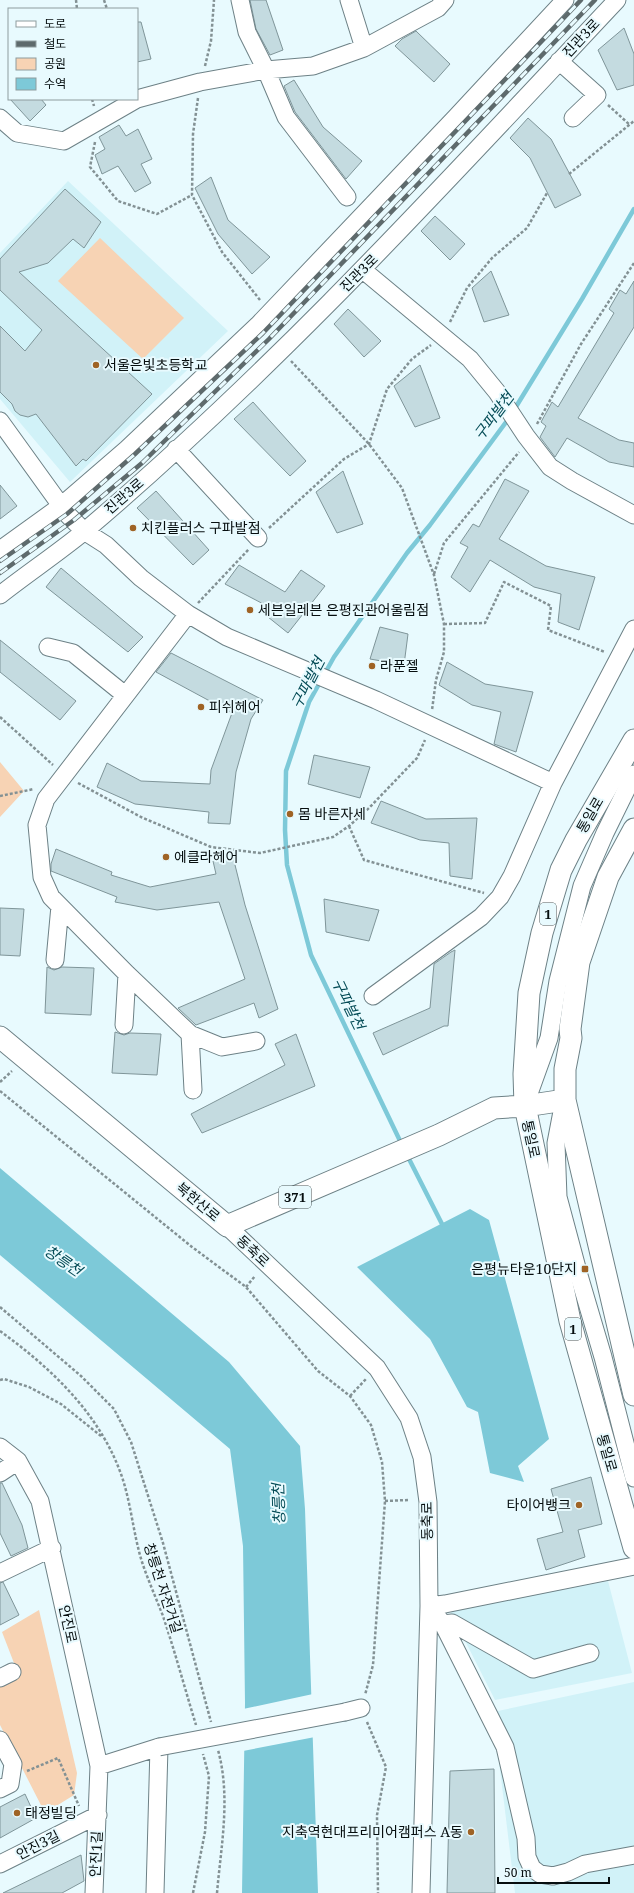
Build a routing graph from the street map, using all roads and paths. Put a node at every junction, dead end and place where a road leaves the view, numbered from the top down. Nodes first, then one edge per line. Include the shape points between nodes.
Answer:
1 (214, 0) edge
2 (240, 0) edge
3 (349, 0) edge
4 (445, 0) edge
5 (565, 0) edge
6 (617, 0) edge
7 (364, 48) junction
8 (559, 61) junction
9 (266, 70) junction
10 (200, 82) junction
11 (597, 95) junction
12 (138, 99) edge
13 (92, 100) edge
14 (135, 100) edge
15 (0, 118) edge
16 (573, 118) dead end
17 (99, 121) junction
18 (634, 121) edge
19 (630, 125) junction
20 (569, 174) dead end
21 (547, 193) dead end
22 (192, 195) junction
23 (347, 197) dead end
24 (363, 270) junction
25 (264, 305) dead end
26 (444, 336) junction
27 (287, 358) dead end
28 (0, 421) edge
29 (368, 444) junction
30 (176, 449) junction
31 (61, 506) junction
32 (634, 515) edge
33 (84, 531) junction
34 (258, 538) junction
35 (0, 550) edge
36 (424, 550) dead end
37 (0, 595) edge
38 (188, 614) junction
39 (444, 624) dead end
40 (634, 629) edge
41 (48, 647) dead end
42 (618, 658) junction
43 (125, 695) junction
44 (0, 717) edge
45 (634, 740) edge
46 (634, 774) edge
47 (59, 781) junction
48 (554, 783) junction
49 (0, 796) edge
50 (349, 826) dead end
51 (634, 829) edge
52 (302, 844) dead end
53 (500, 897) junction
54 (60, 906) junction
55 (55, 960) dead end
56 (127, 974) junction
57 (372, 996) dead end
58 (124, 1025) dead end
59 (190, 1034) junction
60 (0, 1037) edge
61 (256, 1041) dead end
62 (12, 1071) dead end
63 (0, 1082) edge
64 (193, 1090) dead end
65 (0, 1091) edge
66 (565, 1100) junction
67 (525, 1106) junction
68 (227, 1226) junction
69 (255, 1276) dead end
70 (246, 1288) junction
71 (0, 1307) edge
72 (0, 1331) edge
73 (367, 1378) dead end
74 (0, 1380) edge
75 (634, 1395) edge
76 (350, 1396) junction
77 (103, 1437) junction
78 (0, 1447) edge
79 (18, 1461) junction
80 (0, 1473) edge
81 (634, 1478) edge
82 (408, 1500) dead end
83 (385, 1501) junction
84 (52, 1548) junction
85 (634, 1548) edge
86 (634, 1566) edge
87 (0, 1573) edge
88 (429, 1606) junction
89 (443, 1624) junction
90 (590, 1653) dead end
91 (353, 1710) junction
92 (196, 1726) dead end
93 (212, 1726) dead end
94 (0, 1740) edge
95 (159, 1747) junction
96 (201, 1747) dead end
97 (217, 1747) dead end
98 (13, 1764) junction
99 (99, 1766) junction
100 (0, 1789) edge
101 (79, 1806) dead end
102 (98, 1815) junction
103 (634, 1855) edge
104 (0, 1864) edge
105 (93, 1893) edge
106 (155, 1893) edge
107 (193, 1893) edge
108 (217, 1893) edge
109 (378, 1893) edge
110 (421, 1893) edge

1 - 10 path via 211,41
2 - 9 street via 247,32
3 - 7 street
4 - 7 street via 438,8
5 - 31 street via 258,325 127,449
6 - 8 street, 진관3로
7 - 9 street via 313,66
8 - 11 street
8 - 24 street, 진관3로
9 - 10 street
9 - 23 street via 286,117
10 - 12 street
10 - 22 path via 193,134
11 - 16 street
11 - 19 path
13 - 17 path
14 - 17 street
15 - 17 street via 17,133 64,141
17 - 22 path via 90,167 118,201 157,214
18 - 19 path
19 - 20 path
21 - 26 path via 527,228 492,258 467,288
22 - 25 path via 222,252
24 - 26 street
24 - 30 street, 진관3로
26 - 29 path via 412,359 387,389
26 - 32 street via 470,359 497,392 550,467
27 - 29 path
28 - 31 street
29 - 34 path via 344,459
29 - 36 path via 402,488
30 - 33 street, 진관3로
30 - 34 street
31 - 33 street
31 - 35 street
33 - 37 street, 진관3로
33 - 38 street via 106,545 141,578
34 - 38 path
38 - 43 street
38 - 48 street via 227,637 376,700
39 - 42 path via 485,623 504,582 551,606 548,630
40 - 42 street
41 - 43 street via 73,653
42 - 48 street
43 - 47 street
44 - 47 path
45 - 67 main road, 통일로 / 1 via 561,870 542,933 529,993 524,1074
46 - 67 street via 582,886 558,981 549,1038
47 - 49 path
47 - 52 path via 211,847 260,853
47 - 54 street via 46,799 37,825 42,877 51,898
48 - 53 street
50 - 53 path via 364,860
51 - 66 main road via 608,877 579,962 565,1069
53 - 57 street via 481,917
54 - 55 street
54 - 56 street
56 - 58 street
56 - 59 street
59 - 61 street via 222,1047
59 - 64 street
60 - 68 main road, 북한산로
62 - 63 path
65 - 70 path
66 - 67 main road, 북한산로 / 371
66 - 75 main road
66 - 81 street via 556,1144 558,1198 604,1357
67 - 68 main road, 북한산로 / 371 via 494,1108 439,1135
67 - 85 main road, 통일로 / 1 via 570,1321
68 - 88 street, 동축로 via 377,1368 409,1418 422,1457 428,1502
69 - 70 path
70 - 76 path via 318,1370
71 - 93 path via 81,1376 114,1409 131,1442 163,1543
72 - 77 path, 창릉천 자전거길 via 29,1352 74,1396 95,1421
73 - 76 path
74 - 77 path via 29,1387 61,1404
76 - 83 path via 371,1425 382,1462
77 - 92 path, 창릉천 자전거길 via 121,1474 142,1561 163,1616
78 - 79 street, 안진로
79 - 80 street
79 - 84 street, 안진로 via 40,1500
82 - 83 path
83 - 91 path via 372,1665
84 - 87 street
84 - 99 street, 안진로
86 - 88 street
88 - 89 street
88 - 110 street, 동축로
89 - 90 street via 452,1623 533,1669
89 - 103 street via 505,1747 526,1838 527,1857 532,1868 540,1874 553,1876 585,1864
91 - 95 street, bridge
91 - 109 path via 386,1768 377,1815
94 - 98 street
95 - 99 street
95 - 106 street
96 - 107 path via 209,1776 205,1832
97 - 108 path via 226,1807
98 - 100 street via 10,1784
98 - 101 path via 28,1771 58,1758
99 - 102 street, 안진로
102 - 104 street, 안진3길
102 - 105 street, 안진1길

